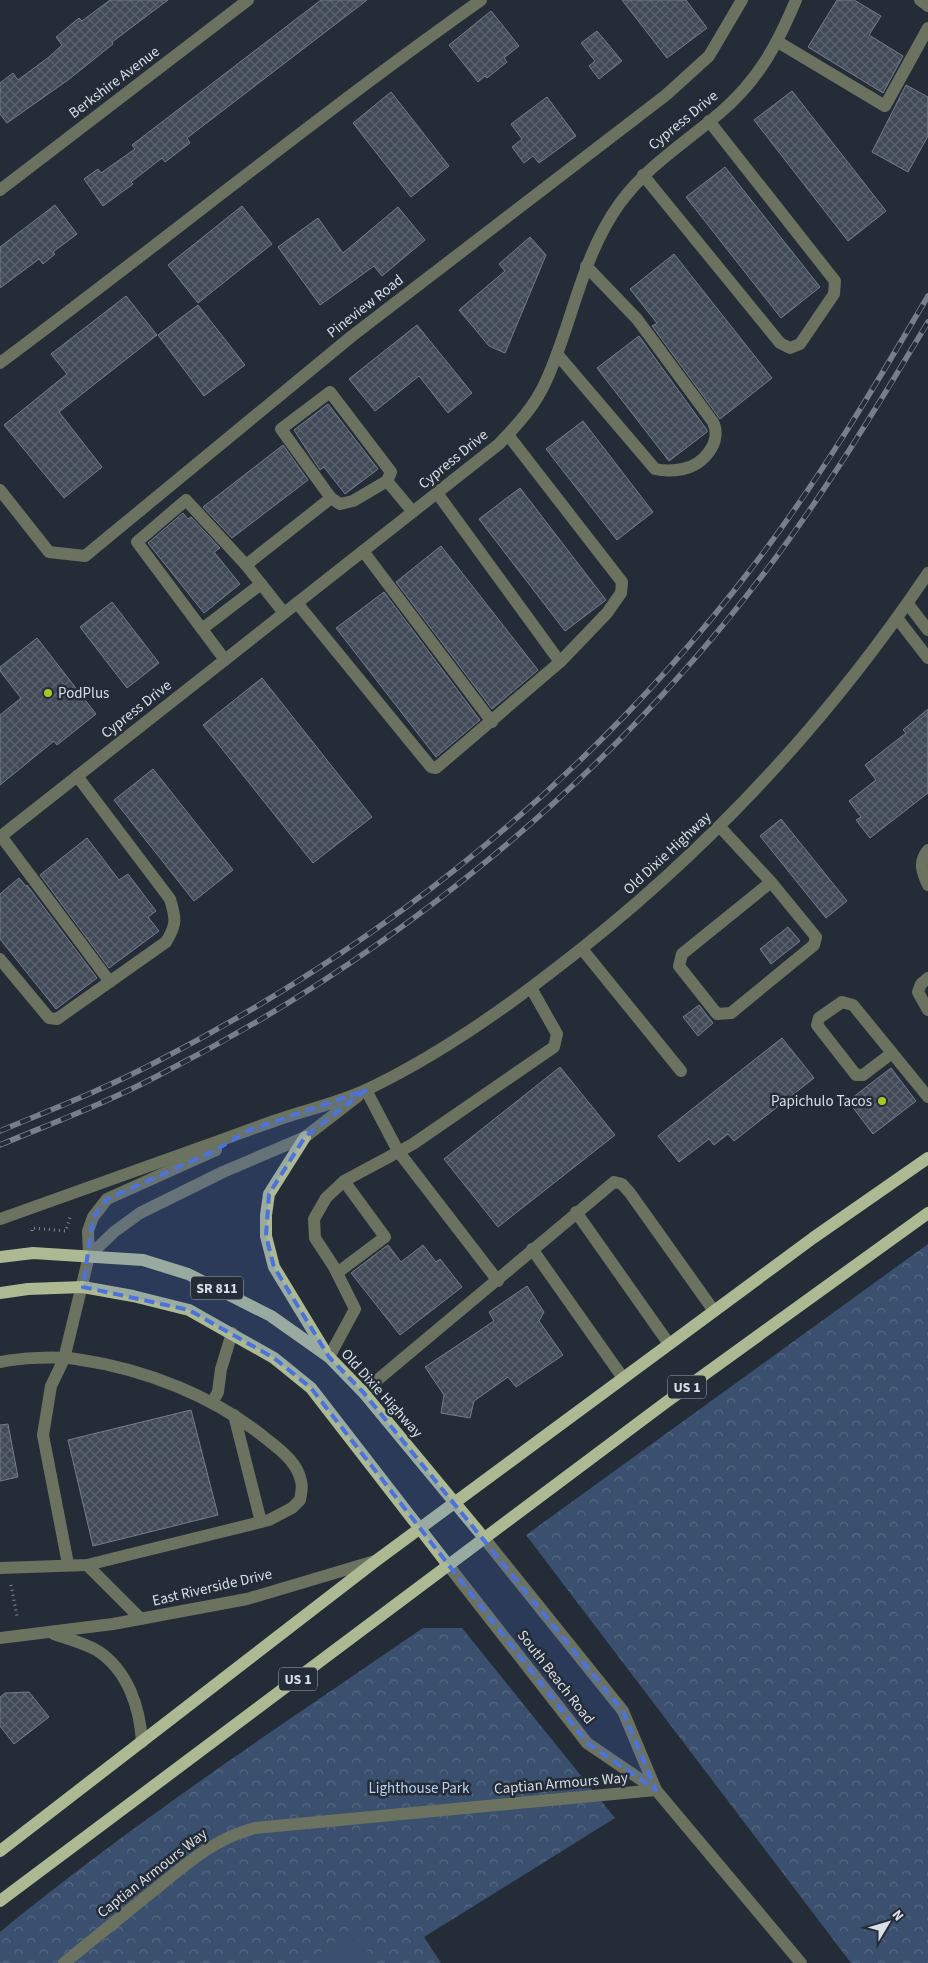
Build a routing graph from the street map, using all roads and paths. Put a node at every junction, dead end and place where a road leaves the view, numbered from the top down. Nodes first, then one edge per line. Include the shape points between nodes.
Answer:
1 (248, 0) edge
2 (481, 0) edge
3 (742, 0) edge
4 (796, 0) edge
5 (920, 0) edge
6 (928, 6) edge
7 (928, 28) edge
8 (778, 42) junction
9 (709, 121) junction
10 (643, 176) junction
11 (0, 190) edge
12 (586, 266) junction
13 (557, 354) junction
14 (0, 362) edge
15 (508, 435) junction
16 (387, 481) junction
17 (0, 490) edge
18 (437, 493) junction
19 (331, 498) junction
20 (413, 512) junction
21 (363, 551) junction
22 (246, 565) junction
23 (927, 577) edge
24 (261, 584) junction
25 (297, 603) junction
26 (908, 604) junction
27 (284, 613) junction
28 (898, 618) junction
29 (202, 629) junction
30 (928, 630) edge
31 (927, 656) edge
32 (225, 660) junction
33 (560, 662) junction
34 (492, 722) junction
35 (76, 776) junction
36 (720, 827) junction
37 (0, 837) edge
38 (928, 850) edge
39 (771, 882) junction
40 (928, 885) edge
41 (582, 948) junction
42 (0, 959) edge
43 (928, 978) edge
44 (110, 982) junction
45 (531, 988) junction
46 (928, 1010) edge
47 (892, 1053) junction
48 (681, 1071) dead end
49 (366, 1090) junction
50 (928, 1097) edge
51 (247, 1131) junction
52 (304, 1137) junction
53 (398, 1151) junction
54 (928, 1158) edge
55 (344, 1181) junction
56 (576, 1212) junction
57 (928, 1213) edge
58 (72, 1218) dead end
59 (0, 1219) edge
60 (32, 1231) dead end
61 (532, 1249) junction
62 (90, 1256) junction
63 (0, 1257) edge
64 (337, 1273) junction
65 (498, 1280) junction
66 (83, 1287) junction
67 (0, 1293) edge
68 (714, 1312) junction
69 (232, 1333) junction
70 (669, 1344) junction
71 (329, 1357) junction
72 (64, 1359) junction
73 (0, 1362) edge
74 (623, 1378) junction
75 (363, 1392) junction
76 (213, 1401) junction
77 (234, 1415) junction
78 (455, 1503) junction
79 (261, 1522) junction
80 (420, 1528) junction
81 (484, 1538) junction
82 (377, 1560) junction
83 (68, 1564) junction
84 (87, 1565) junction
85 (448, 1566) junction
86 (0, 1568) edge
87 (11, 1585) dead end
88 (17, 1616) dead end
89 (141, 1619) junction
90 (52, 1633) junction
91 (0, 1638) edge
92 (142, 1742) junction
93 (656, 1790) junction
94 (0, 1851) edge
95 (0, 1901) edge
96 (64, 1963) edge
97 (801, 1963) edge

1 - 11 street, Berkshire Avenue
2 - 14 street via 318,119 138,260
3 - 17 street, Pineview Road via 709,56 666,95 352,336 85,556 49,552
4 - 8 street, Cypress Drive
5 - 6 street
7 - 8 street via 885,106
8 - 9 street, Cypress Drive via 747,86
9 - 10 street, Cypress Drive
9 - 10 street via 835,281 834,294 800,344 790,348 780,342
10 - 12 street, Cypress Drive via 604,228
12 - 13 street, Cypress Drive
12 - 13 street via 638,320 713,422 718,431 714,446 695,465 668,471 655,469
13 - 15 street, Cypress Drive via 530,409
15 - 18 street, Cypress Drive
15 - 33 street via 622,582 621,594 607,613
16 - 19 street via 353,501 340,504
16 - 19 street via 390,472 330,392 281,429
16 - 20 street
18 - 20 street, Cypress Drive
18 - 33 street
19 - 22 street
20 - 21 street, Cypress Drive
21 - 25 street, Cypress Drive
21 - 34 street
22 - 24 street
22 - 29 street via 186,500 137,542
23 - 26 street, Old Dixie Highway
24 - 27 street
24 - 29 street
25 - 27 street, Cypress Drive
25 - 34 street via 430,767 436,768
26 - 28 street, Old Dixie Highway
26 - 30 street
27 - 32 street, Cypress Drive
28 - 31 street
28 - 36 street, Old Dixie Highway via 848,685
29 - 32 street
32 - 35 street, Cypress Drive
33 - 34 street
35 - 37 street, Cypress Drive
35 - 44 street via 170,899 174,913 175,927 166,942
36 - 39 street
36 - 41 street, Old Dixie Highway via 666,879
37 - 44 street
38 - 40 street via 922,858 922,872
39 - 39 street via 682,954 678,966 718,1014 731,1012 814,945 816,937
41 - 45 street, Old Dixie Highway
41 - 48 street
42 - 44 street via 50,1018 57,1020
43 - 46 street via 918,992
45 - 49 street, Old Dixie Highway via 439,1052
45 - 53 street via 557,1034 554,1047
47 - 47 street via 853,1005 842,1002 820,1018 817,1025 822,1033 856,1075 863,1075
47 - 50 street
49 - 51 street, Old Dixie Highway
49 - 52 street, Old Dixie Highway
49 - 53 street
51 - 59 street, Old Dixie Highway
51 - 62 street via 216,1150 107,1199 93,1217 88,1231
52 - 62 street, Old Dixie Highway via 140,1213 114,1232
52 - 71 main road via 269,1194 266,1236 274,1267
53 - 55 street
53 - 65 street
54 - 68 main road
55 - 64 street via 326,1198 314,1219 315,1238
55 - 64 street via 385,1238
56 - 61 street
56 - 68 street via 614,1182 622,1184
56 - 70 street
57 - 81 main road, US 1 via 830,1281
58 - 60 path via 66,1231 32,1228
61 - 65 street
61 - 74 street
62 - 63 main road, Old Dixie Highway / SR 811 via 33,1253
62 - 66 street
62 - 71 main road, Old Dixie Highway / SR 811 via 143,1260 188,1274 271,1316
64 - 71 street via 355,1309
65 - 75 street
66 - 67 main road, SR 811
66 - 69 main road, SR 811 via 189,1310
66 - 72 street
68 - 70 main road
69 - 76 street
69 - 80 main road, SR 811 via 274,1358 311,1388
70 - 74 main road
71 - 75 main road, Old Dixie Highway / SR 811
72 - 73 street via 17,1358
72 - 76 street via 143,1374
72 - 83 street via 52,1386 43,1435
74 - 78 main road
75 - 78 main road, Old Dixie Highway / SR 811
76 - 77 street
77 - 79 street
77 - 79 street via 288,1457 302,1481 300,1500 292,1508
78 - 80 main road
78 - 81 main road, Old Dixie Highway / SR 811
79 - 84 street
80 - 82 main road
80 - 85 main road, SR 811
81 - 85 main road, US 1
81 - 93 street, South Beach Road via 623,1711
82 - 89 street, East Riverside Drive via 247,1599
82 - 92 main road
83 - 84 street
83 - 86 street
84 - 89 street
85 - 93 street, South Beach Road via 587,1743
85 - 95 main road, US 1
87 - 88 path
89 - 90 street, East Riverside Drive
90 - 91 street, East Riverside Drive
90 - 92 street, East Riverside Drive via 96,1650 112,1662 126,1680 134,1699
92 - 94 main road
93 - 96 street, Captian Armours Way via 239,1831 197,1856
93 - 97 street, South Beach Road

